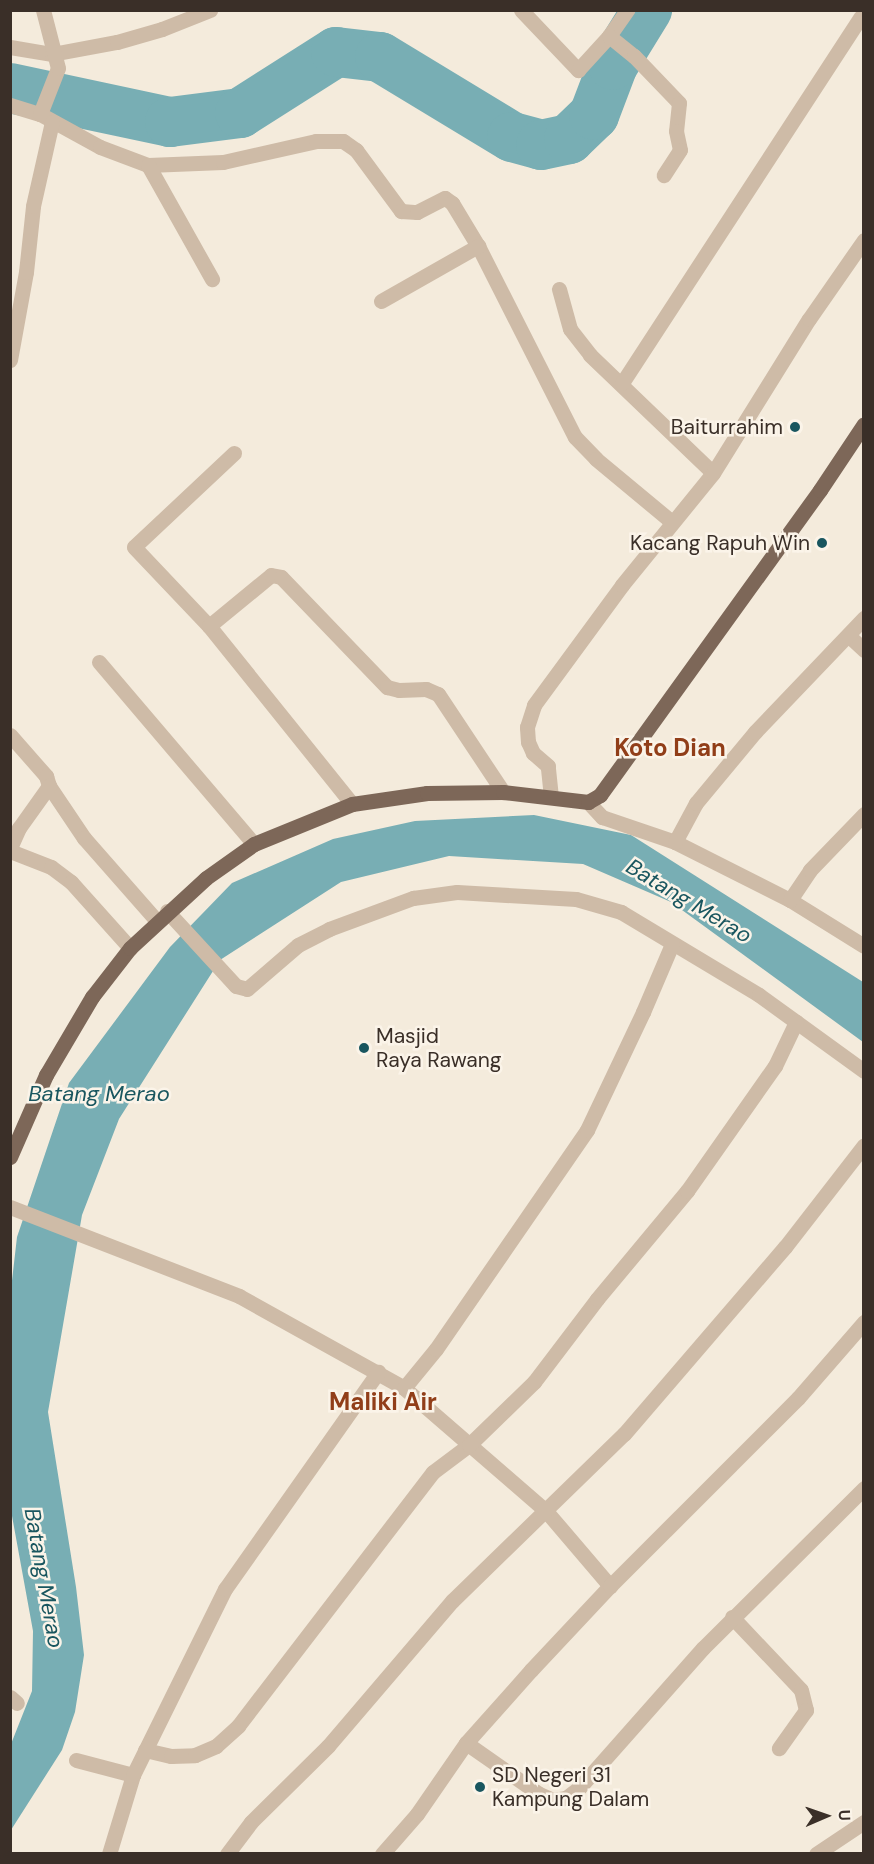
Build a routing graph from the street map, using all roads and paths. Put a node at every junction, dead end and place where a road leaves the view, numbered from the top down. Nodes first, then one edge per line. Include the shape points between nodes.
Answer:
1 (43, 10) edge
2 (210, 10) edge
3 (521, 10) edge
4 (627, 10) edge
5 (861, 17) dead end
6 (613, 38) junction
7 (10, 47) edge
8 (55, 61) junction
9 (10, 105) edge
10 (45, 113) junction
11 (148, 165) junction
12 (664, 175) dead end
13 (864, 240) edge
14 (478, 246) junction
15 (26, 272) junction
16 (212, 279) dead end
17 (10, 280) edge
18 (558, 289) dead end
19 (381, 301) dead end
20 (10, 360) edge
21 (622, 383) junction
22 (864, 424) edge
23 (234, 453) dead end
24 (713, 473) junction
25 (672, 522) junction
26 (864, 618) edge
27 (209, 626) junction
28 (849, 636) junction
29 (864, 650) edge
30 (99, 662) dead end
31 (10, 735) edge
32 (49, 786) junction
33 (504, 792) junction
34 (551, 797) junction
35 (588, 802) junction
36 (352, 804) junction
37 (864, 814) edge
38 (675, 842) junction
39 (254, 844) junction
40 (10, 850) edge
41 (790, 900) junction
42 (162, 916) junction
43 (672, 944) junction
44 (864, 946) edge
45 (130, 948) junction
46 (796, 1022) junction
47 (864, 1071) edge
48 (864, 1145) edge
49 (10, 1157) edge
50 (12, 1207) edge
51 (864, 1322) edge
52 (378, 1372) junction
53 (404, 1388) junction
54 (469, 1445) junction
55 (864, 1488) edge
56 (546, 1511) junction
57 (610, 1586) junction
58 (732, 1617) junction
59 (465, 1743) junction
60 (779, 1748) dead end
61 (145, 1749) junction
62 (76, 1760) dead end
63 (133, 1775) junction
64 (864, 1822) edge
65 (110, 1854) edge
66 (227, 1854) edge
67 (382, 1854) edge
68 (816, 1854) edge

1 - 8 street
2 - 8 street via 162,29
3 - 6 street via 578,70
4 - 6 street
5 - 21 street
6 - 12 street via 679,103 676,131 680,150
7 - 8 street
8 - 10 street
9 - 10 street
10 - 11 street via 100,147
10 - 15 street
11 - 14 street via 224,162 316,141 343,141 356,150 401,211 417,212 445,198
11 - 16 street
13 - 24 street via 809,319
14 - 19 street
14 - 25 street via 575,437
15 - 17 street
15 - 20 street
18 - 21 street via 570,329 590,355
21 - 24 street
22 - 35 main road via 600,795
23 - 27 street via 134,547
24 - 25 street
25 - 34 street via 534,705 527,727 528,742 533,753 548,766
26 - 28 street
27 - 33 street via 271,575 281,577 387,687 426,689 438,694
27 - 36 street
28 - 29 street
28 - 38 street via 755,732 696,803
30 - 39 street
31 - 32 street via 46,776
32 - 40 street via 19,828
32 - 42 street via 84,838
33 - 34 main road
33 - 36 main road via 427,793
34 - 35 main road
35 - 38 street via 602,817
36 - 39 main road
37 - 41 street via 810,870
38 - 41 street
39 - 42 main road
40 - 45 street via 51,867 71,882
41 - 44 street
42 - 43 street via 180,924 236,986 247,989 298,945 329,928 413,898 457,892 576,898 621,912
42 - 45 main road
43 - 46 street via 759,995
43 - 53 street via 586,1130 436,1349
45 - 49 main road via 92,997 46,1075
46 - 47 street
46 - 54 street via 775,1066 687,1191 534,1382
48 - 56 street via 785,1247 684,1366 624,1434
50 - 52 street via 239,1296
51 - 57 street via 798,1398
52 - 53 street
52 - 61 street via 225,1589
53 - 54 street
54 - 56 street
54 - 61 street via 433,1472 238,1726 216,1746 195,1755 171,1756
55 - 58 street
56 - 57 street
56 - 66 street via 452,1601 328,1746 251,1822
57 - 59 street
58 - 59 street via 566,1798 554,1800 539,1794
58 - 60 street via 801,1690 806,1710
59 - 67 street via 417,1814
61 - 63 street
62 - 63 street
63 - 65 street
64 - 68 street

